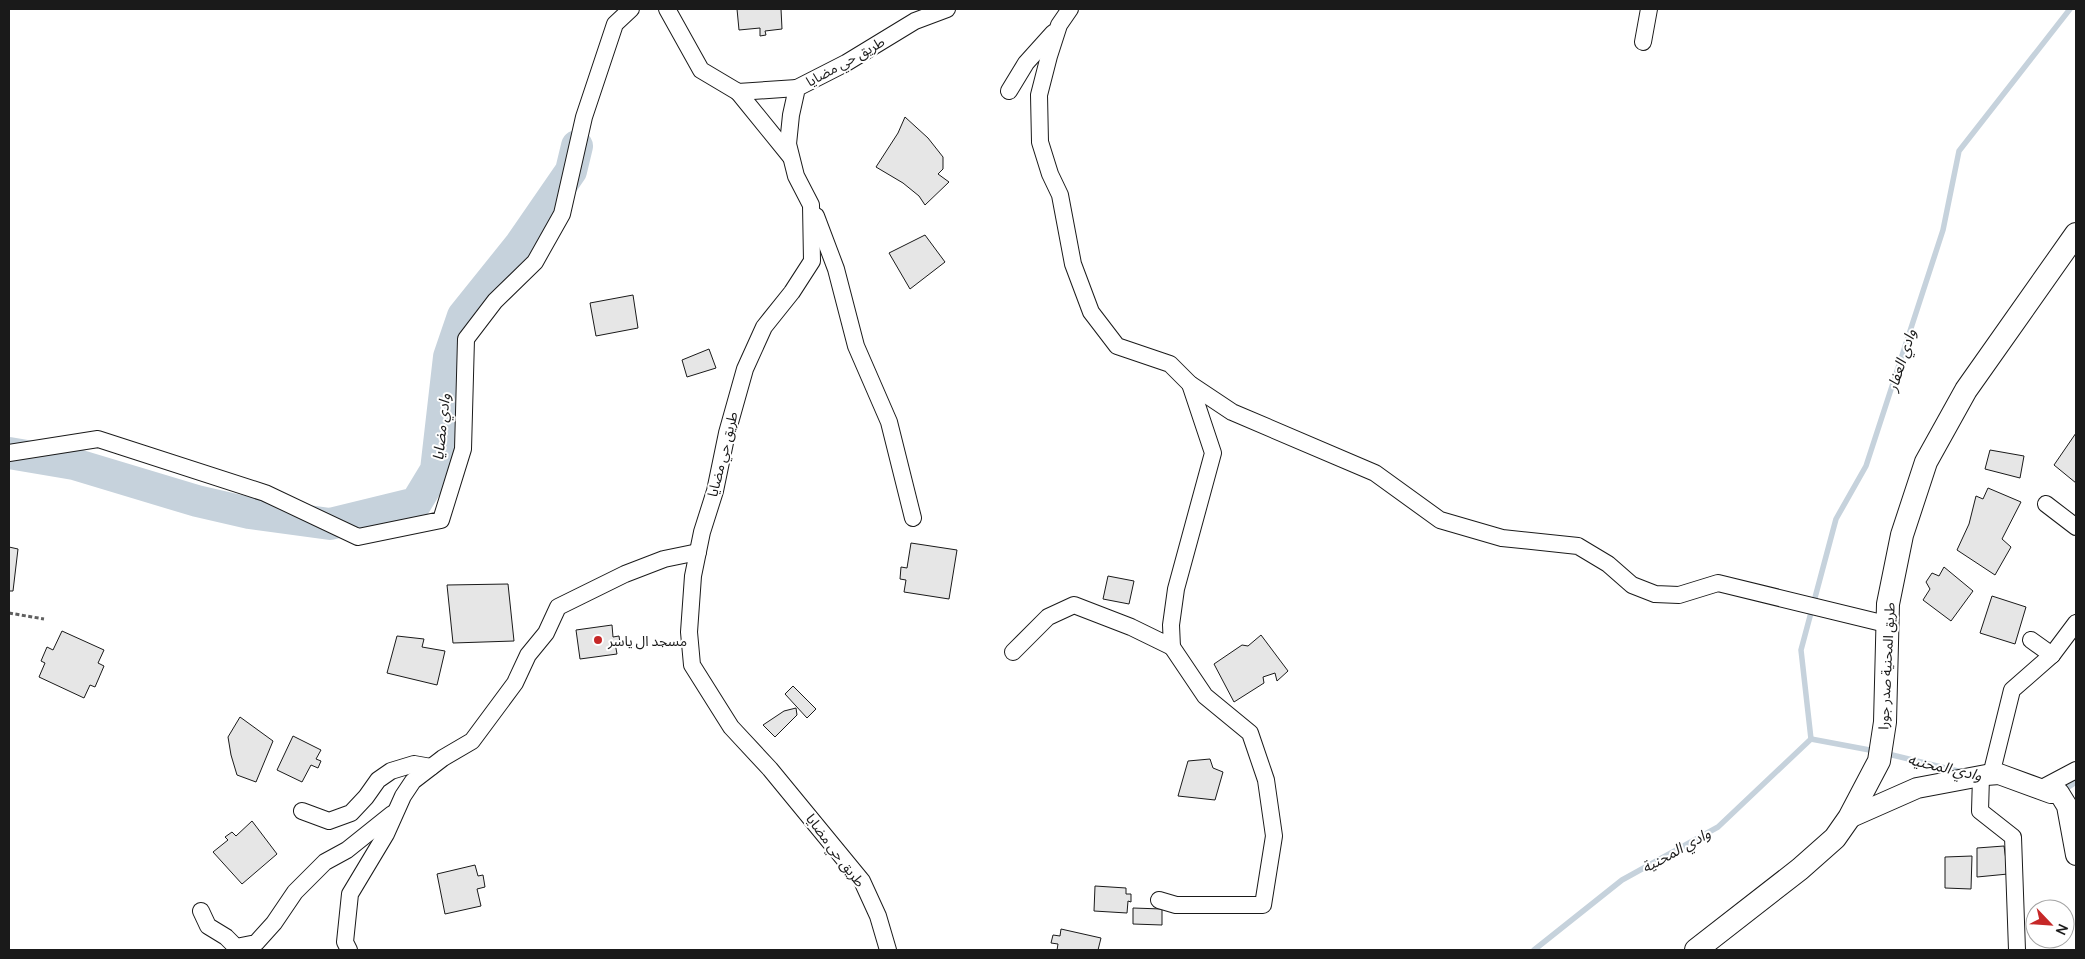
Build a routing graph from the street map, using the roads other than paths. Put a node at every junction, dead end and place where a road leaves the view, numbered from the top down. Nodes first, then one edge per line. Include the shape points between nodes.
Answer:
1 (631, 9) edge
2 (667, 9) edge
3 (947, 9) edge
4 (1070, 9) edge
5 (1649, 9) edge
6 (1059, 26) junction
7 (1643, 42) dead end
8 (798, 88) junction
9 (1009, 90) dead end
10 (738, 92) junction
11 (792, 158) junction
12 (811, 205) junction
13 (2076, 234) edge
14 (1190, 384) junction
15 (9, 453) edge
16 (2046, 504) dead end
17 (913, 518) dead end
18 (2076, 528) edge
19 (698, 552) junction
20 (2076, 623) edge
21 (1886, 624) junction
22 (2031, 640) dead end
23 (1172, 647) junction
24 (1012, 652) dead end
25 (2052, 655) junction
26 (431, 767) junction
27 (2076, 770) edge
28 (1986, 776) junction
29 (2042, 788) junction
30 (302, 811) dead end
31 (396, 812) junction
32 (1849, 818) junction
33 (2076, 855) edge
34 (1159, 900) dead end
35 (201, 911) dead end
36 (235, 949) edge
37 (349, 950) edge
38 (888, 950) edge
39 (1696, 950) edge
40 (2017, 950) edge

1 - 15 street via 615,24 584,117 562,214 535,262 495,301 466,338 463,450 441,520 358,537 265,493 98,439
2 - 10 street via 701,70
3 - 8 street, طريق حي مضايا via 915,21
4 - 6 street
5 - 7 street
6 - 9 street via 1026,63
6 - 14 street via 1039,95 1040,142 1060,195 1073,264 1091,312 1117,346 1170,364
8 - 10 street
8 - 11 street, طريق حي مضايا via 788,144
10 - 11 street
11 - 12 street, طريق حي مضايا via 796,176
12 - 17 street via 836,269 856,346 889,422
12 - 19 street, طريق حي مضايا via 812,261 764,327 745,369
13 - 21 main road, طريق المحنية صدر جورا via 1966,390 1926,462 1902,535
14 - 21 street via 1232,412 1375,473 1440,520 1502,538 1578,546 1608,564 1632,585 1655,594 1679,595 1718,583
14 - 23 street via 1213,452 1176,589 1171,625
16 - 18 street
19 - 26 street via 664,559 632,571 558,607 546,634 528,655 515,683 472,741
19 - 38 street, طريق حي مضايا via 689,632 692,665 731,727 776,776 862,881 878,916
20 - 25 street
21 - 32 main road, طريق المحنية صدر جورا via 1885,722 1879,761
22 - 25 street
23 - 24 street via 1131,627 1074,606 1048,617
23 - 34 street via 1204,696 1250,734 1266,780 1274,836 1263,905 1176,905
25 - 28 street via 2012,690
26 - 30 street via 414,764 391,771 378,780 351,813 329,821
26 - 31 street via 413,781
27 - 29 street
28 - 29 street via 1999,774
28 - 32 street via 1917,788
28 - 40 street via 1980,811 2013,837
29 - 33 street via 2058,793 2067,806
31 - 36 street via 347,850 325,862 295,892 256,943
31 - 37 street via 350,894 345,942
32 - 39 main road, طريق المحنية صدر جورا via 1834,838 1800,869
35 - 36 street via 208,926 226,937

